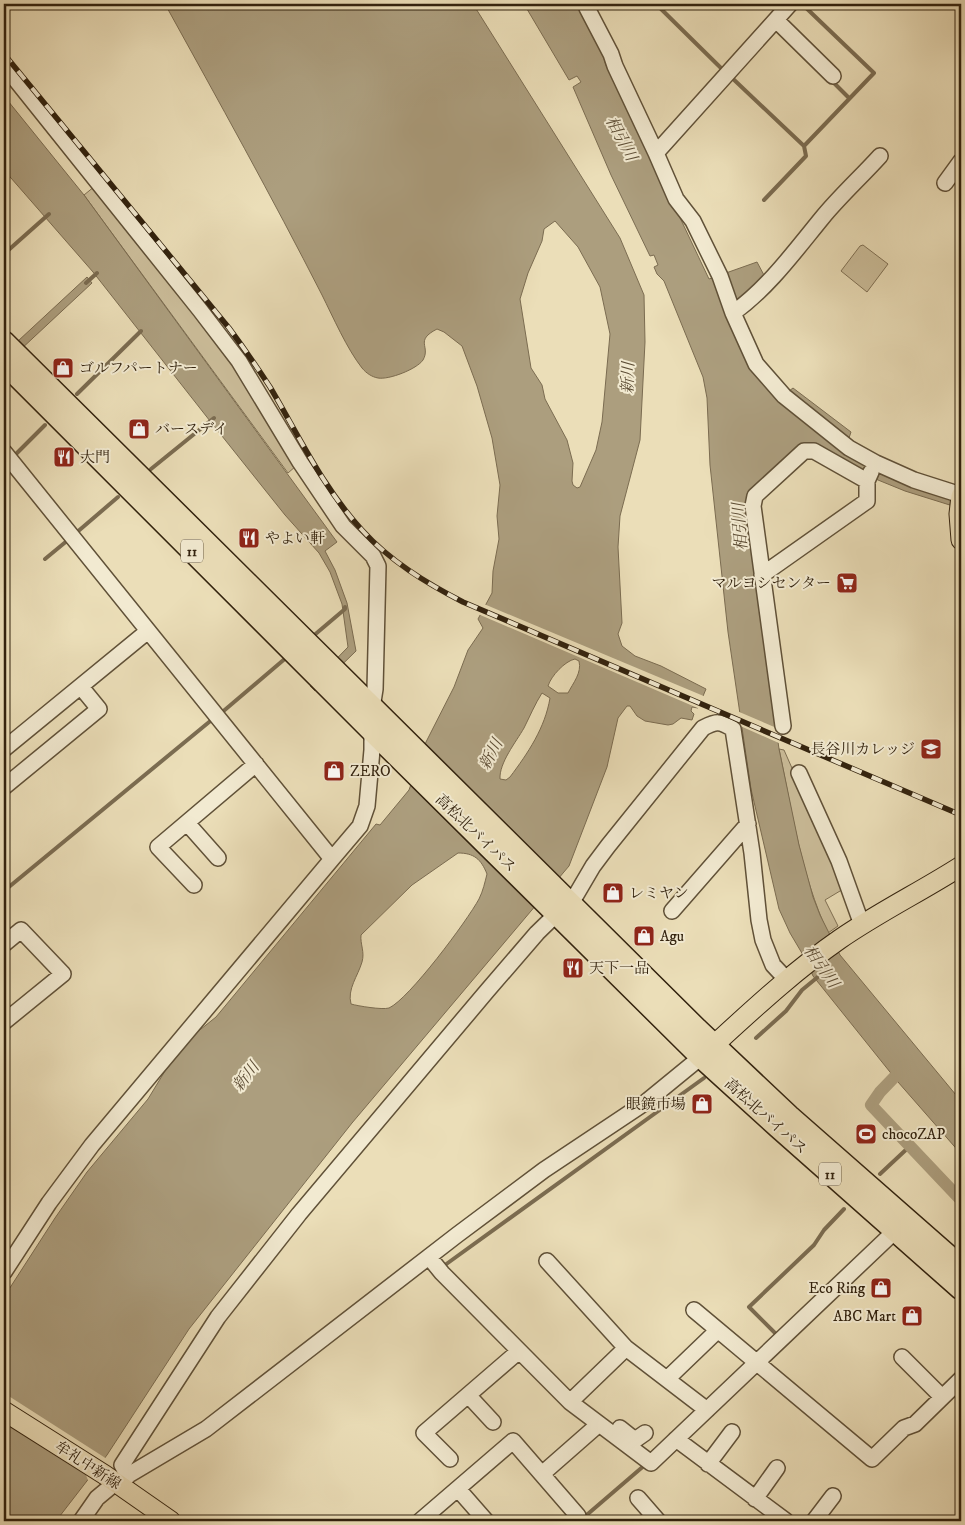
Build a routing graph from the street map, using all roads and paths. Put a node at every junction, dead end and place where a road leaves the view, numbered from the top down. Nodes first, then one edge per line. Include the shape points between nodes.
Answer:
1 (589, 4) edge
2 (790, 4) edge
3 (776, 20) junction
4 (4, 65) edge
5 (833, 76) dead end
6 (656, 153) junction
7 (880, 156) dead end
8 (961, 162) edge
9 (944, 183) dead end
10 (732, 310) junction
11 (4, 342) edge
12 (4, 363) edge
13 (6, 459) edge
14 (872, 471) junction
15 (961, 496) edge
16 (961, 540) edge
17 (762, 575) junction
18 (148, 631) junction
19 (80, 687) junction
20 (376, 723) junction
21 (783, 726) dead end
22 (4, 750) edge
23 (256, 764) junction
24 (799, 773) dead end
25 (4, 787) edge
26 (186, 823) junction
27 (748, 824) junction
28 (218, 858) dead end
29 (332, 859) junction
30 (961, 866) edge
31 (194, 885) dead end
32 (561, 907) junction
33 (672, 910) dead end
34 (862, 925) junction
35 (4, 944) edge
36 (789, 978) junction
37 (4, 1022) edge
38 (708, 1051) junction
39 (895, 1231) junction
40 (429, 1257) junction
41 (546, 1261) dead end
42 (961, 1267) edge
43 (4, 1272) edge
44 (961, 1289) edge
45 (694, 1310) dead end
46 (718, 1330) junction
47 (626, 1348) junction
48 (520, 1351) junction
49 (902, 1357) dead end
50 (756, 1364) junction
51 (666, 1379) junction
52 (961, 1379) edge
53 (468, 1395) junction
54 (571, 1395) junction
55 (942, 1397) junction
56 (4, 1410) edge
57 (707, 1410) junction
58 (493, 1422) dead end
59 (599, 1424) junction
60 (732, 1432) dead end
61 (645, 1433) dead end
62 (676, 1439) junction
63 (450, 1460) dead end
64 (708, 1464) junction
65 (778, 1468) dead end
66 (542, 1474) junction
67 (116, 1478) junction
68 (458, 1489) junction
69 (833, 1496) dead end
70 (638, 1498) dead end
71 (756, 1498) junction
72 (81, 1521) edge
73 (171, 1521) edge
74 (420, 1521) edge
75 (486, 1521) edge
76 (572, 1521) edge
77 (658, 1521) edge
78 (786, 1521) edge
79 (814, 1521) edge

1 - 6 street via 587,8
2 - 3 street
3 - 5 street via 819,54
3 - 6 street
4 - 20 street via 239,361 343,526 373,556 378,566
6 - 10 street via 676,199 694,221
7 - 10 street via 746,304
8 - 9 street
10 - 14 street via 756,364 784,396 846,445
11 - 20 highway, 高松北バイパス / 11
12 - 20 highway, 高松北バイパス / 11
13 - 18 street
14 - 15 street via 914,480
14 - 17 street via 867,501
14 - 17 street via 814,451 799,454 755,496 753,506
15 - 16 main road
17 - 21 street
18 - 19 street
18 - 23 street
19 - 22 street
19 - 25 street via 99,709
20 - 29 street via 367,806 360,826
20 - 32 highway, 高松北バイパス / 11
23 - 26 street
23 - 29 street
24 - 34 street via 839,861
26 - 28 street
26 - 31 street via 158,847
27 - 32 street via 733,729 721,722 703,728 593,866 581,888
27 - 33 street
27 - 36 street via 762,940 774,965
29 - 43 street via 92,1145
30 - 34 main road
32 - 38 highway, 高松北バイパス / 11
32 - 67 street via 386,1110 218,1317
34 - 36 main road
35 - 37 street via 21,930 63,974
36 - 38 main road
38 - 39 highway, 高松北バイパス / 11 via 778,1127
38 - 40 street via 646,1102 544,1170
38 - 42 highway, 高松北バイパス / 11 via 789,1116
39 - 44 highway, 高松北バイパス / 11
39 - 50 street
40 - 48 street
40 - 67 street via 206,1429
41 - 47 street
45 - 46 street
46 - 50 street
46 - 51 street
47 - 51 street
47 - 54 street
48 - 53 street
48 - 54 street
49 - 55 street
50 - 55 street via 872,1459
50 - 57 street
51 - 57 street
52 - 55 street
53 - 58 street
53 - 63 street via 424,1433
54 - 59 street
54 - 61 street via 635,1440
56 - 67 main road, 牟礼中新線
57 - 62 street
59 - 62 street via 651,1463
59 - 66 street
60 - 64 street
62 - 64 street
64 - 71 street
65 - 71 street
66 - 68 street via 514,1441
66 - 76 street via 578,1516
67 - 72 street
67 - 73 main road, 牟礼中新線
68 - 74 street
68 - 75 street
69 - 79 street
70 - 77 street
71 - 78 street

